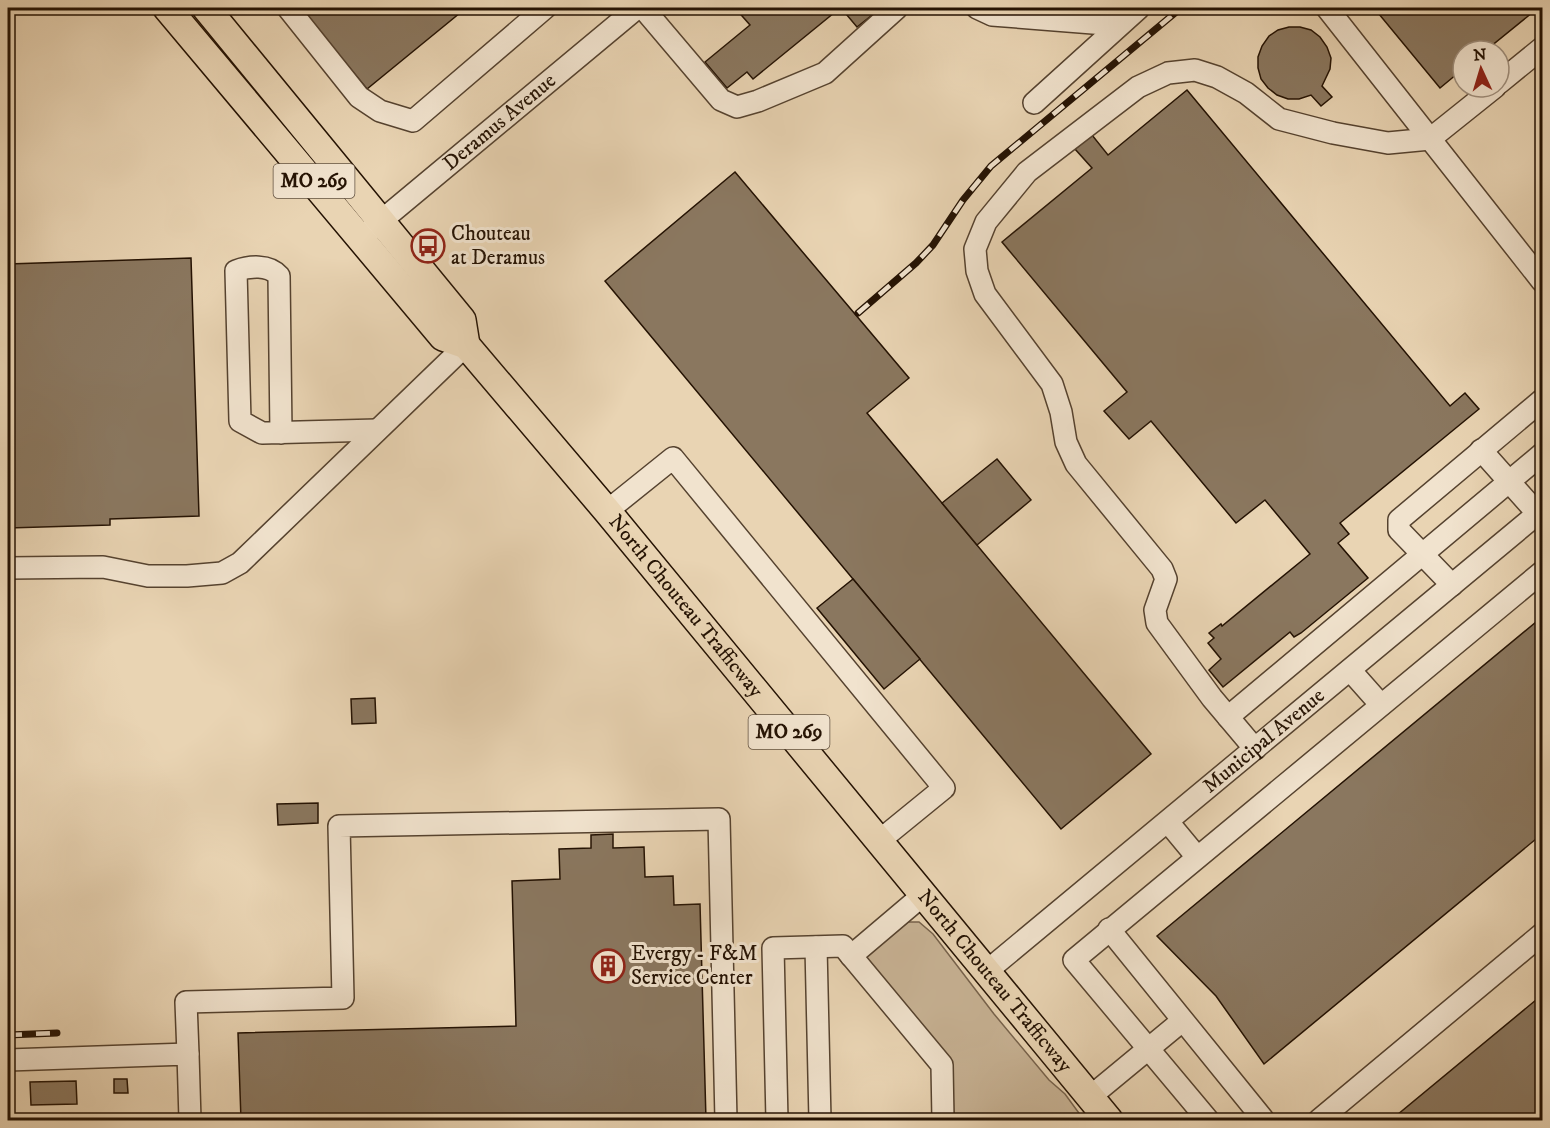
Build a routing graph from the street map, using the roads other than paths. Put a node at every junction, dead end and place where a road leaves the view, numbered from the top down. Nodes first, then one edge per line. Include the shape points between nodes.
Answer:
1 (167, 8) edge
2 (206, 8) edge
3 (288, 8) edge
4 (545, 8) edge
5 (636, 8) edge
6 (643, 8) edge
7 (897, 8) edge
8 (977, 8) edge
9 (1138, 8) edge
10 (1327, 8) edge
11 (1118, 25) junction
12 (1542, 48) edge
13 (1511, 73) edge
14 (1480, 99) edge
15 (1034, 102) dead end
16 (1430, 139) junction
17 (371, 229) junction
18 (1542, 281) edge
19 (466, 345) junction
20 (1542, 401) edge
21 (377, 430) junction
22 (281, 433) junction
23 (1481, 450) junction
24 (1542, 454) edge
25 (1509, 482) junction
26 (607, 511) junction
27 (1540, 512) edge
28 (1423, 556) junction
29 (8, 568) edge
30 (1542, 572) edge
31 (1452, 585) junction
32 (1350, 670) junction
33 (1381, 705) junction
34 (1228, 717) junction
35 (1255, 749) junction
36 (1168, 822) junction
37 (879, 841) junction
38 (1197, 857) junction
39 (923, 895) junction
40 (1109, 929) junction
41 (1542, 934) edge
42 (816, 947) junction
43 (851, 956) junction
44 (987, 971) junction
45 (1182, 1021) junction
46 (1148, 1050) junction
47 (188, 1054) junction
48 (8, 1060) edge
49 (1090, 1097) junction
50 (190, 1120) edge
51 (726, 1120) edge
52 (777, 1120) edge
53 (820, 1120) edge
54 (943, 1120) edge
55 (1109, 1120) edge
56 (1208, 1120) edge
57 (1261, 1120) edge
58 (1319, 1120) edge

1 - 17 main road, North Chouteau Trafficway / MO 269
2 - 17 main road, North Chouteau Trafficway / MO 269
3 - 4 street via 359,97 381,111 413,120
5 - 17 street, Deramus Avenue
6 - 7 street via 720,100 737,107 825,73
8 - 11 street via 992,15
9 - 11 street
10 - 16 street
11 - 15 street
12 - 13 street
14 - 16 street
16 - 18 street
16 - 34 street via 1388,143 1333,133 1279,118 1217,77 1195,70 1168,73 1138,87 1028,172 986,222 975,249 985,294 1052,384 1066,442 1076,464 1162,569 1166,579 1155,610 1157,623
17 - 19 main road, North Chouteau Trafficway / MO 269 via 443,337
19 - 21 street
19 - 26 main road, North Chouteau Trafficway / MO 269
20 - 23 street
21 - 22 street
21 - 29 street via 240,563 222,573 148,576 103,567
22 - 22 street via 279,276 274,269 243,268 236,271 240,421 262,433
23 - 25 street
23 - 28 street via 1399,520 1399,531
24 - 25 street
25 - 27 street
25 - 28 street
26 - 37 main road, North Chouteau Trafficway / MO 269
26 - 37 street via 673,458 944,788
27 - 31 street, Municipal Avenue
28 - 31 street
28 - 34 street
30 - 33 street
31 - 32 street, Municipal Avenue
32 - 33 street
32 - 35 street, Municipal Avenue
33 - 38 street
34 - 35 street
35 - 36 street, Municipal Avenue
36 - 38 street
36 - 44 street, Municipal Avenue
37 - 39 main road, North Chouteau Trafficway / MO 269
38 - 40 street
39 - 43 street
39 - 44 main road, North Chouteau Trafficway / MO 269
40 - 45 street
40 - 46 street via 1074,960
41 - 58 street
42 - 43 street via 843,946
42 - 52 street via 773,948
42 - 53 street
43 - 54 street via 942,1065
44 - 49 main road, North Chouteau Trafficway / MO 269
45 - 46 street
45 - 57 street
46 - 49 street
46 - 56 street
47 - 48 street
47 - 50 street
47 - 51 street via 186,1002 343,998 339,826 718,819
49 - 55 main road, North Chouteau Trafficway / MO 269

